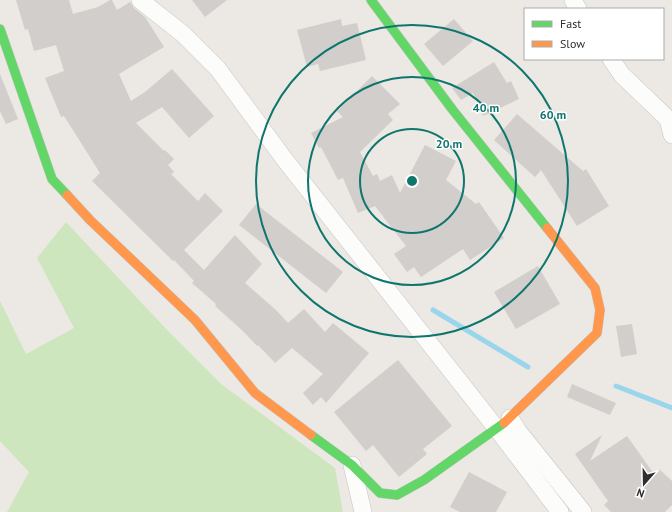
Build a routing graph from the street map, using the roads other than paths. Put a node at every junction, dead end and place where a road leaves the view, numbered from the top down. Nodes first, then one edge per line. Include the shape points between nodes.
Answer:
1 (140, 0) edge
2 (371, 0) edge
3 (0, 28) edge
4 (612, 60) edge
5 (672, 135) edge
6 (503, 424) junction
7 (352, 465) junction
8 (363, 512) edge
9 (560, 512) edge
10 (583, 512) edge

1 - 6 street via 183,34 218,69 285,160
2 - 6 street via 452,109 595,288 600,310 598,333
3 - 7 street via 52,178 90,220 195,320 255,393
4 - 5 street via 622,75 668,119
6 - 7 street via 424,480 397,495 380,493
6 - 9 street
6 - 10 street via 518,431
7 - 8 street

